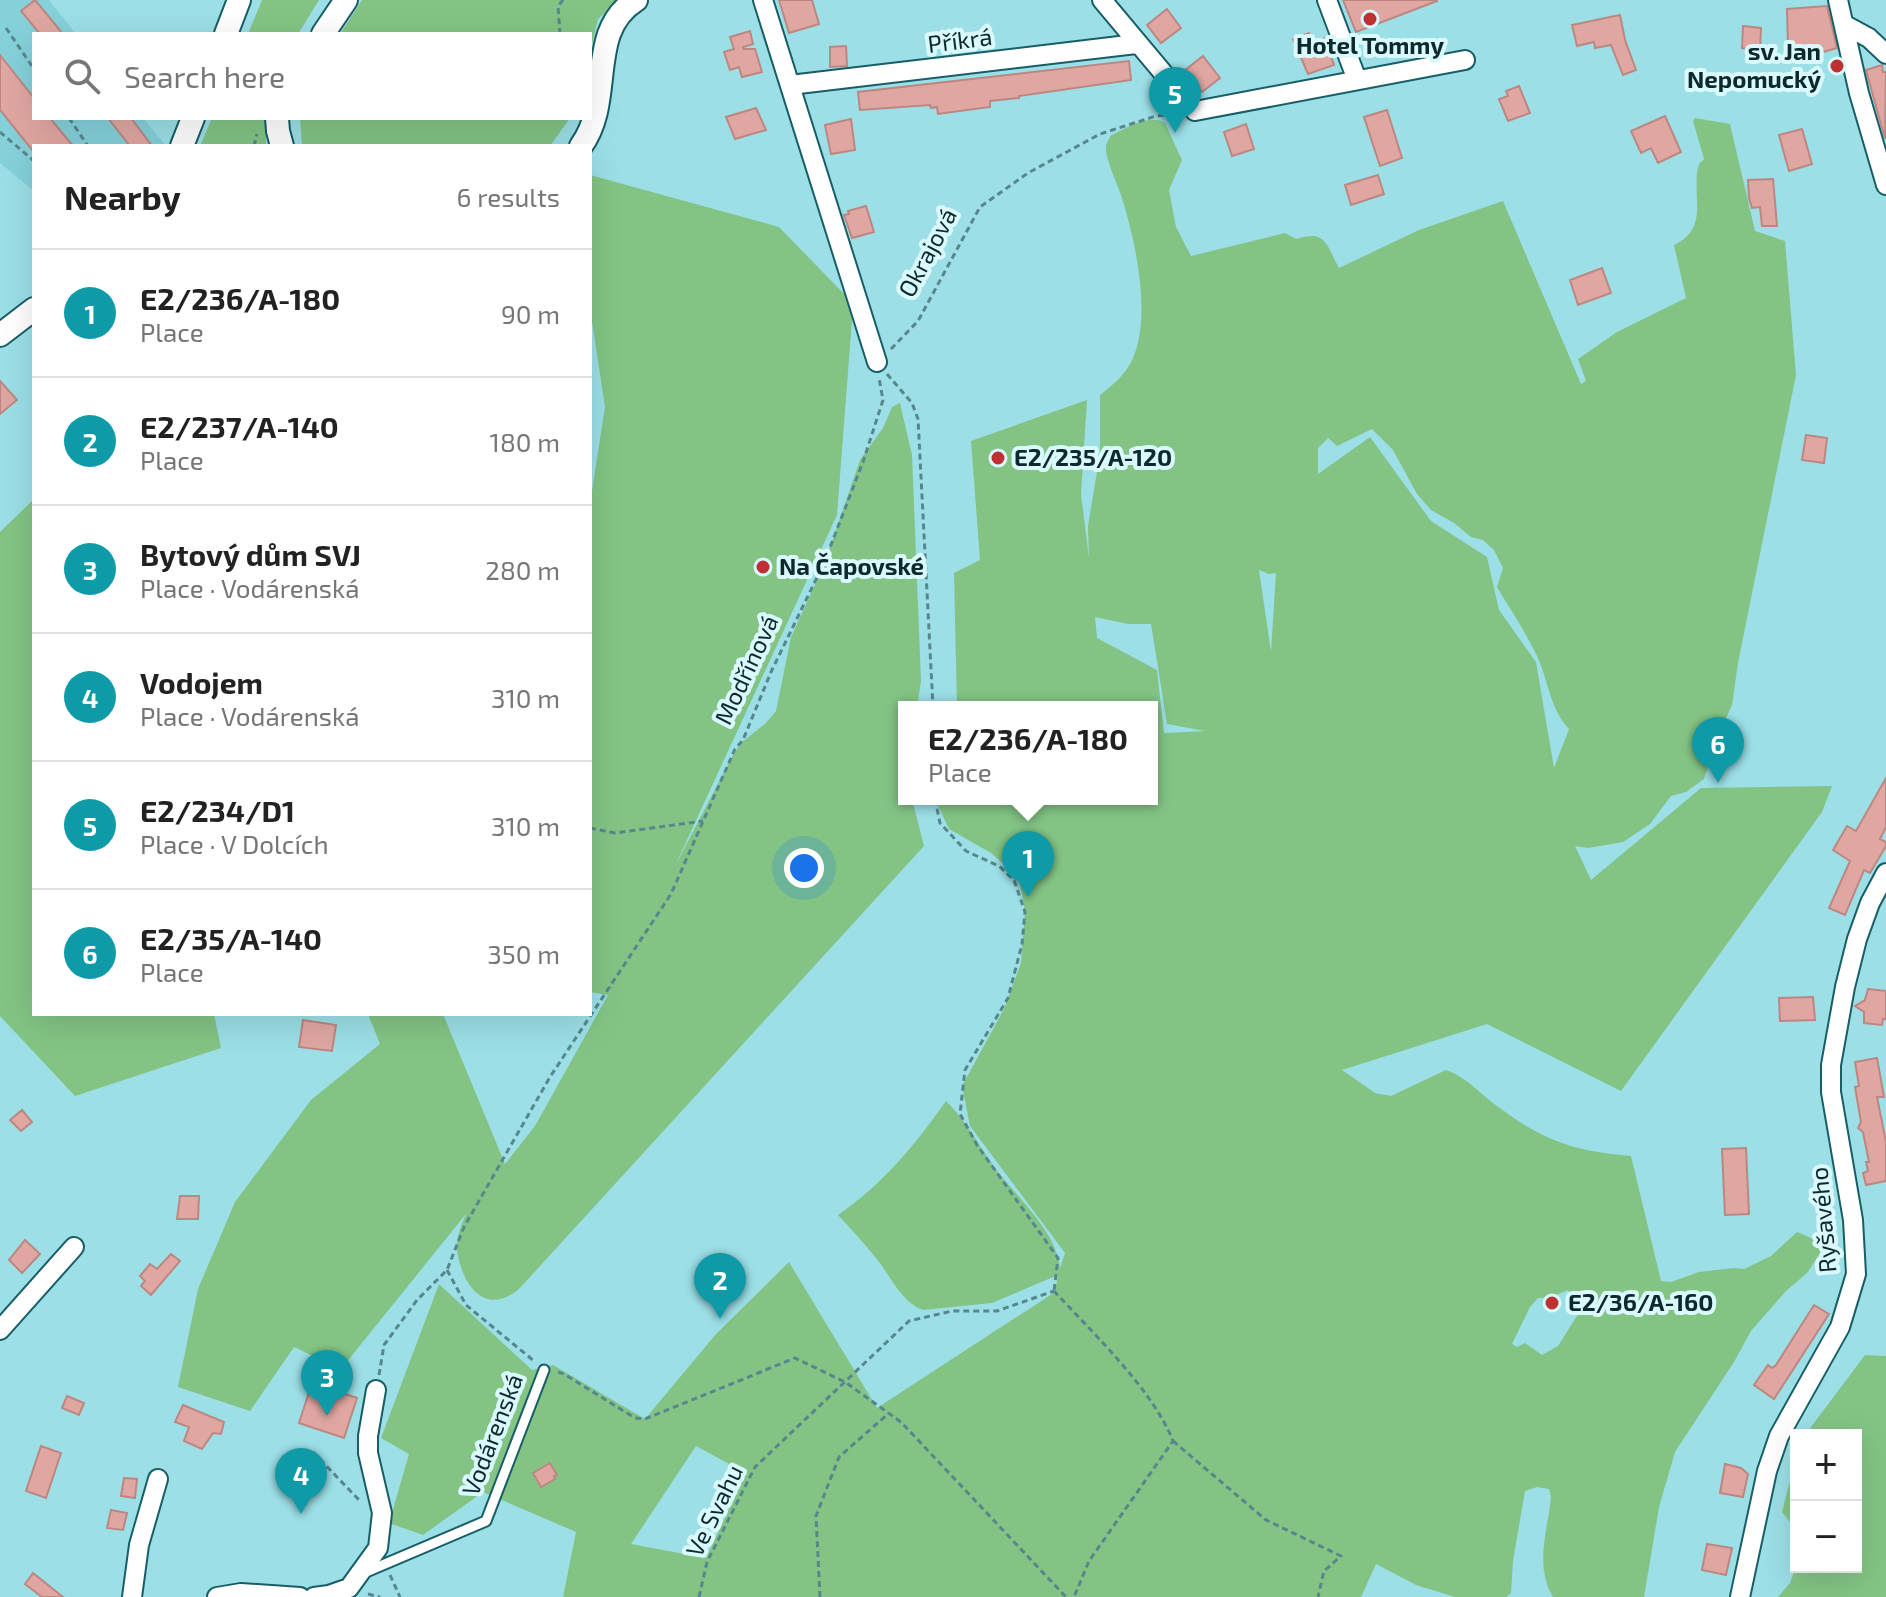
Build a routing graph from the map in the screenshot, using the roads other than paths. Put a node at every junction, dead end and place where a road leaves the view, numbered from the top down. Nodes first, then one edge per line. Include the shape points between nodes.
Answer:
1 (239, 0) edge
2 (346, 0) edge
3 (636, 0) edge
4 (763, 0) edge
5 (1102, 0) edge
6 (1327, 0) edge
7 (1838, 0) edge
8 (1845, 25) junction
9 (227, 32) edge
10 (324, 32) edge
11 (1136, 44) junction
12 (1886, 54) edge
13 (1465, 60) dead end
14 (1357, 80) junction
15 (790, 85) junction
16 (277, 120) edge
17 (281, 144) edge
18 (582, 144) edge
19 (1886, 185) edge
20 (32, 311) edge
21 (0, 335) edge
22 (877, 362) road end
23 (1886, 873) edge
24 (74, 1247) dead end
25 (0, 1330) edge
26 (544, 1370) road end
27 (376, 1390) road end
28 (158, 1479) dead end
29 (353, 1582) junction
30 (132, 1597) edge
31 (217, 1597) edge
32 (300, 1597) edge
33 (314, 1597) edge
34 (1740, 1597) edge

1 - 9 street
2 - 10 street
3 - 18 street via 618,15 606,37 593,124
4 - 15 street
5 - 11 street
6 - 14 street
7 - 8 street
8 - 12 street
8 - 19 street
11 - 14 street via 1195,111
11 - 15 street, Příkrá
13 - 14 street
15 - 22 street
16 - 17 street
20 - 21 street
23 - 34 street, Ryšavého via 1857,939 1831,1065 1856,1274 1840,1327 1779,1436 1763,1485
24 - 25 street
26 - 29 lane, Vodárenská via 486,1521
27 - 29 street via 368,1453 382,1524 378,1548
28 - 30 street via 139,1545
29 - 33 street
31 - 32 street

